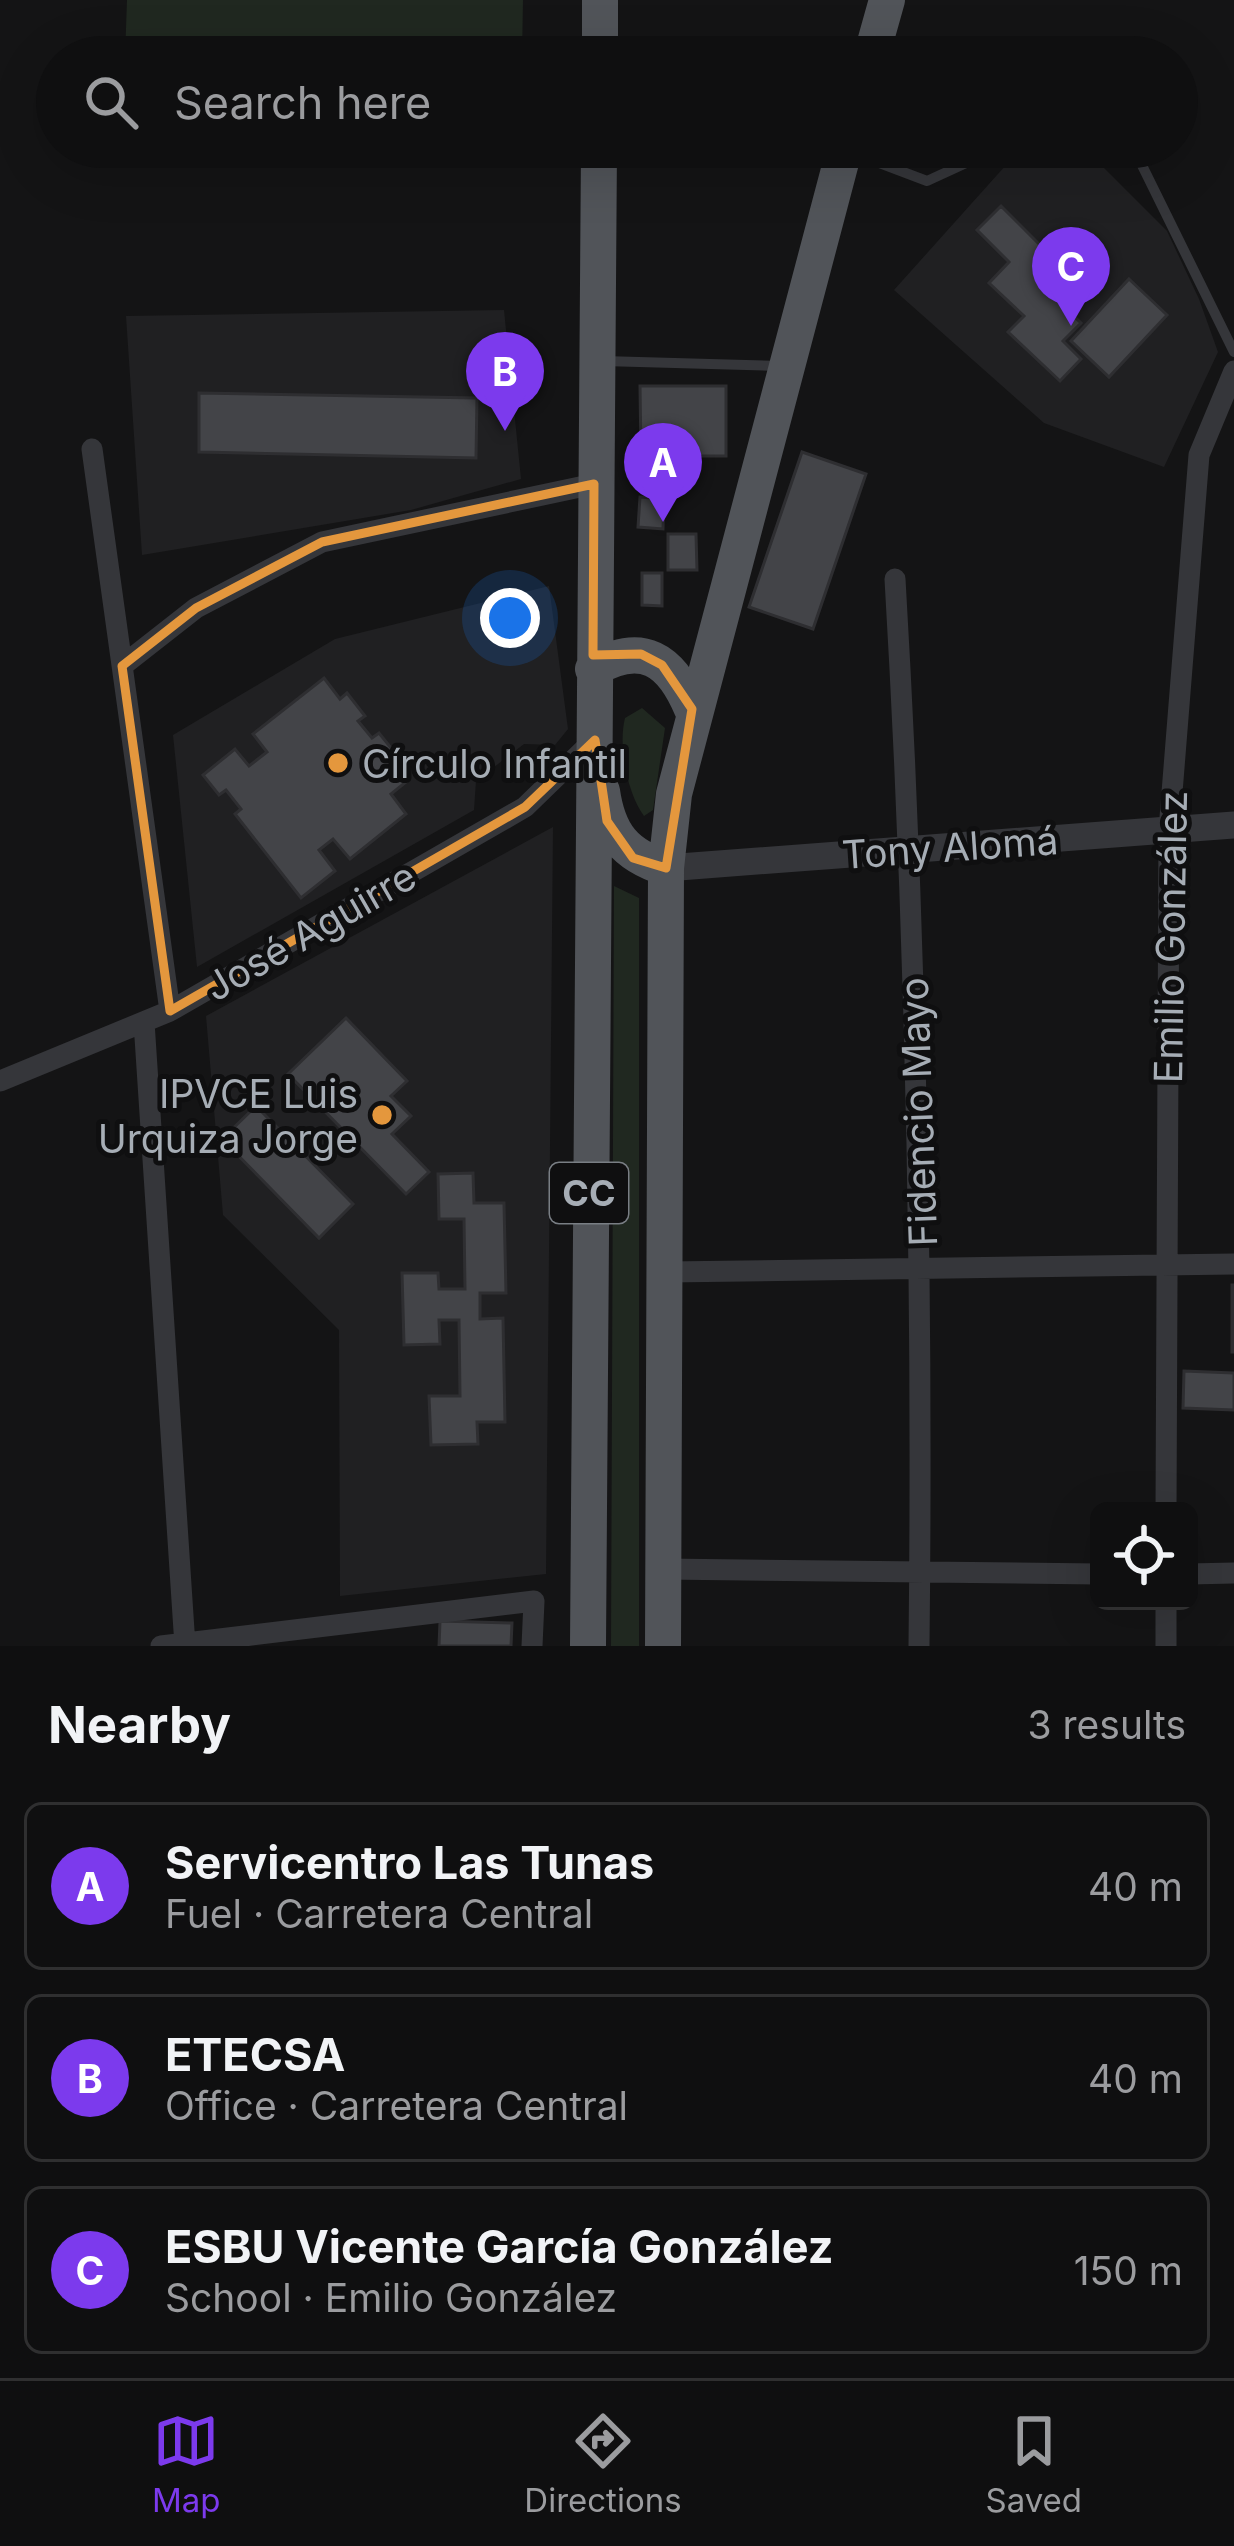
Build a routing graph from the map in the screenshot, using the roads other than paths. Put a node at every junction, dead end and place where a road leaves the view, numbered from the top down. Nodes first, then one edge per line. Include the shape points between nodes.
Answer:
1 (600, 0) edge
2 (887, 0) edge
3 (600, 36) edge
4 (877, 36) edge
5 (599, 168) edge
6 (839, 168) edge
7 (893, 168) edge
8 (955, 168) edge
9 (1142, 168) edge
10 (1234, 352) edge
11 (596, 361) junction
12 (785, 366) junction
13 (1234, 371) edge
14 (92, 448) dead end
15 (594, 484) junction
16 (895, 579) dead end
17 (122, 666) junction
18 (593, 669) junction
19 (692, 709) junction
20 (595, 740) junction
21 (1234, 825) edge
22 (1169, 830) junction
23 (911, 850) junction
24 (666, 868) junction
25 (170, 1011) junction
26 (144, 1022) junction
27 (0, 1082) edge
28 (1234, 1264) edge
29 (1167, 1267) junction
30 (922, 1270) junction
31 (667, 1272) junction
32 (1166, 1502) edge
33 (664, 1569) junction
34 (920, 1573) junction
35 (1090, 1574) edge
36 (1198, 1574) edge
37 (1234, 1574) edge
38 (1166, 1610) edge
39 (184, 1644) edge
40 (161, 1646) edge
41 (532, 1646) edge
42 (588, 1646) edge
43 (663, 1646) edge
44 (919, 1646) edge
45 (1166, 1646) edge

1 - 3 main road
2 - 4 main road
5 - 11 main road, CC
6 - 12 main road
7 - 8 lane via 927,181
9 - 10 lane
11 - 12 lane
11 - 15 main road, CC
12 - 19 main road
13 - 22 street, Emilio González via 1199,454
14 - 17 street
15 - 17 street via 322,542 196,608
15 - 18 main road, CC
16 - 23 street, Fidencio Mayo
17 - 25 street
18 - 19 main road via 618,654 640,654 682,685
18 - 20 main road, CC
19 - 24 main road
20 - 24 main road via 607,821 633,858
20 - 25 street, José Aguirre via 525,808
20 - 42 main road, CC
21 - 22 street, Tony Alomá
22 - 23 street, Tony Alomá
22 - 29 street, Emilio González
23 - 24 street, Tony Alomá
23 - 30 street, Fidencio Mayo
24 - 31 main road
25 - 26 street, José Aguirre
26 - 27 street, José Aguirre
26 - 39 street
28 - 29 street
29 - 30 street
29 - 32 street, Emilio González
30 - 31 street
30 - 34 street, Fidencio Mayo
31 - 33 main road
33 - 34 street
33 - 43 main road
34 - 35 street
34 - 44 street, Fidencio Mayo
36 - 37 street
38 - 45 street
39 - 40 street
39 - 41 street via 534,1601

